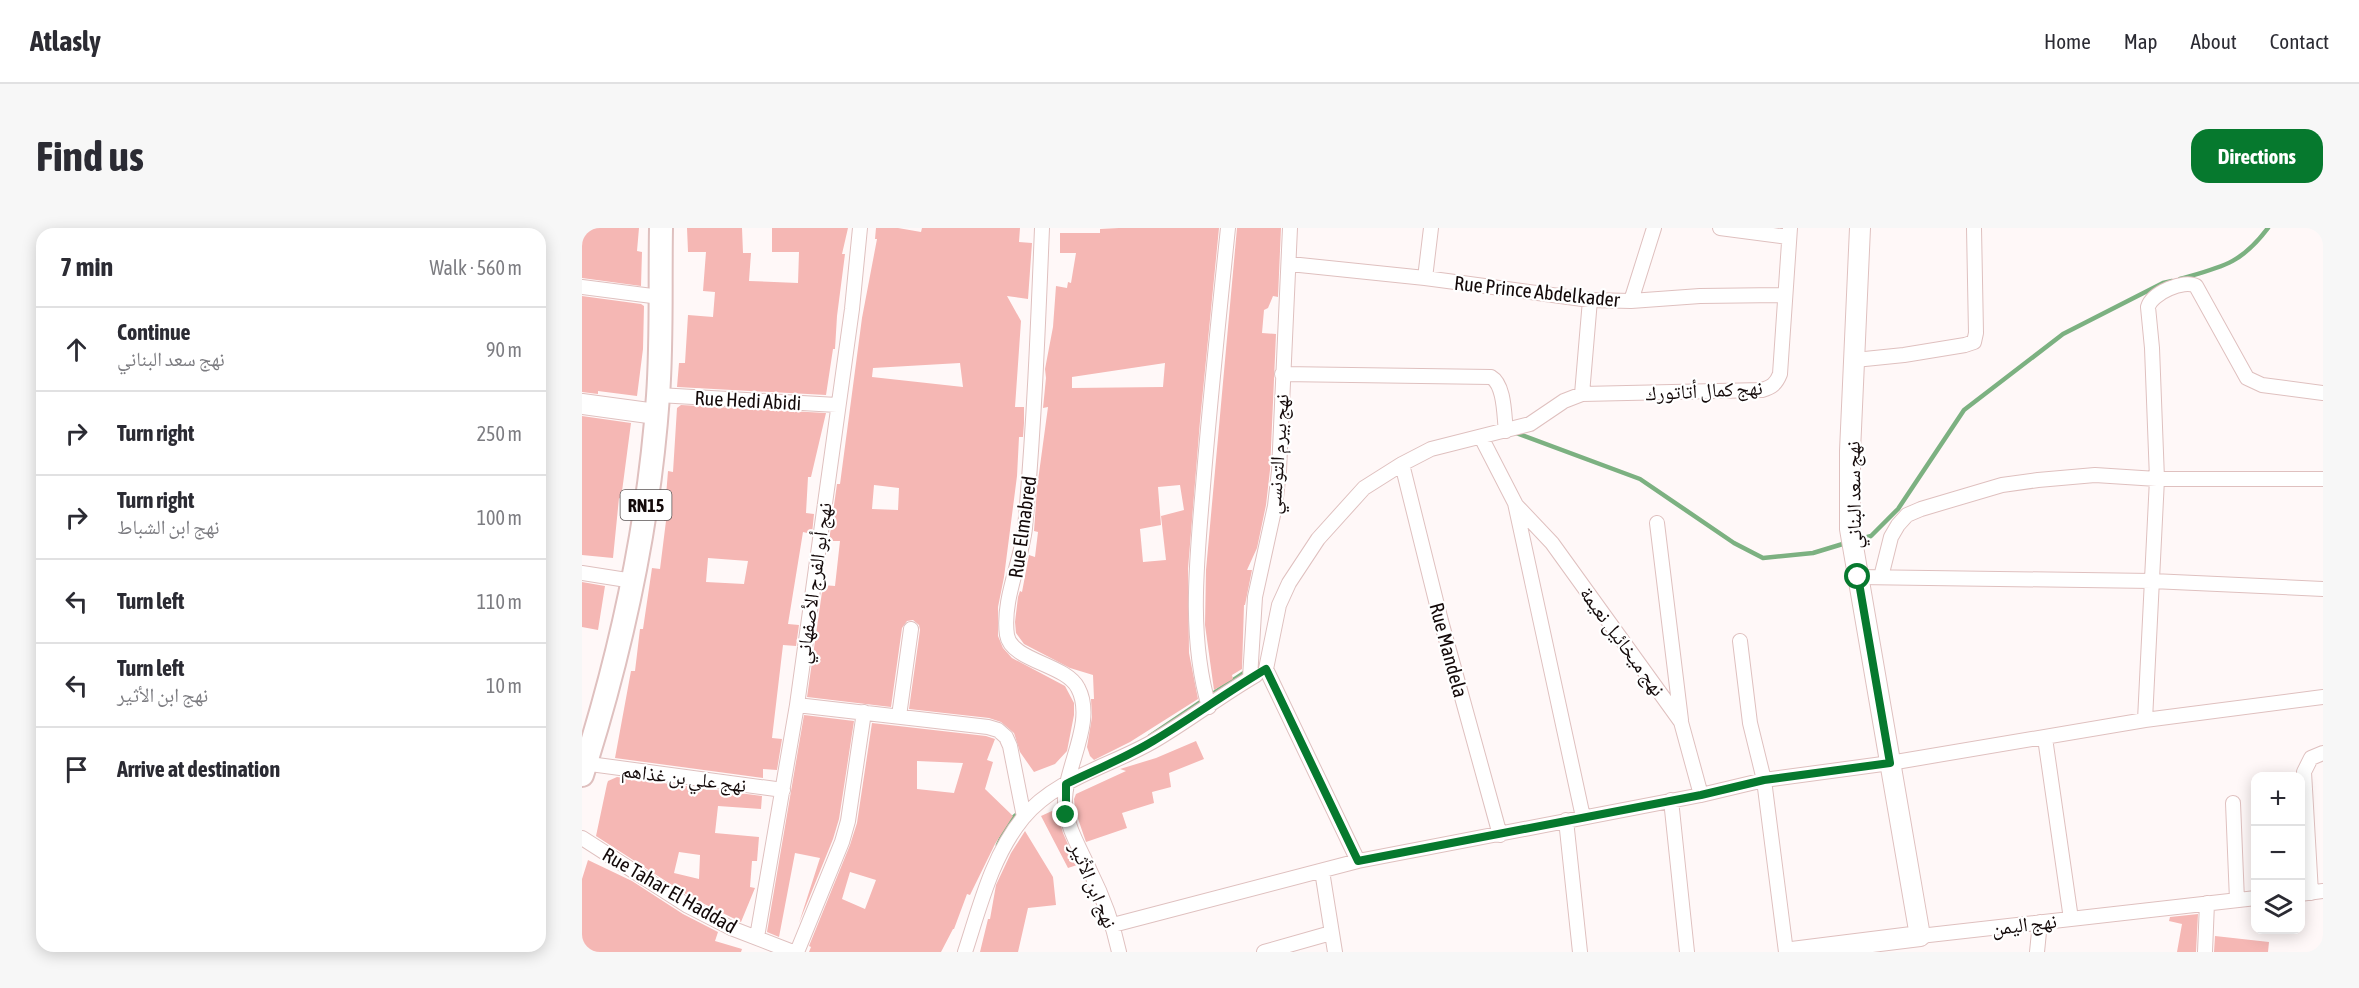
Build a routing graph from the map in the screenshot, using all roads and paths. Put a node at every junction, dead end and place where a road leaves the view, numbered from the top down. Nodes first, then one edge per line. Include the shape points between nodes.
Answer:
1 (661, 228) edge
2 (860, 228) edge
3 (1042, 228) edge
4 (1228, 228) edge
5 (1290, 228) edge
6 (1431, 228) edge
7 (1654, 228) edge
8 (1720, 228) edge
9 (1860, 228) edge
10 (1974, 228) edge
11 (1789, 232) edge
12 (1290, 264) junction
13 (1425, 278) junction
14 (582, 287) edge
15 (1785, 294) junction
16 (660, 297) junction
17 (1590, 300) junction
18 (1631, 301) junction
19 (1855, 360) junction
20 (1282, 374) junction
21 (2323, 393) edge
22 (1582, 394) junction
23 (582, 404) edge
24 (657, 405) junction
25 (837, 405) junction
26 (1506, 431) junction
27 (1481, 437) junction
28 (1402, 464) junction
29 (2157, 479) junction
30 (2323, 479) edge
31 (1515, 503) junction
32 (1657, 523) dead end
33 (1856, 568) junction
34 (582, 573) edge
35 (1881, 577) junction
36 (633, 580) junction
37 (2152, 581) junction
38 (2323, 589) edge
39 (911, 629) dead end
40 (1740, 641) dead end
41 (1266, 669) junction
42 (1250, 678) junction
43 (2323, 697) edge
44 (797, 705) junction
45 (1209, 707) junction
46 (864, 712) junction
47 (899, 716) junction
48 (2145, 720) junction
49 (1682, 722) junction
50 (2045, 738) junction
51 (2323, 753) edge
52 (1890, 763) junction
53 (583, 767) edge
54 (1764, 780) junction
55 (1066, 784) junction
56 (783, 790) junction
57 (1701, 795) junction
58 (1671, 800) junction
59 (2233, 803) dead end
60 (1583, 816) junction
61 (1024, 817) junction
62 (1566, 820) junction
63 (1500, 835) junction
64 (582, 838) edge
65 (1358, 861) junction
66 (1322, 871) junction
67 (2312, 893) edge
68 (2251, 899) edge
69 (2237, 900) junction
70 (2207, 903) junction
71 (2071, 919) junction
72 (2040, 922) junction
73 (1113, 925) junction
74 (1331, 933) junction
75 (1920, 936) junction
76 (757, 938) junction
77 (795, 952) edge
78 (965, 952) edge
79 (1119, 952) edge
80 (1264, 952) edge
81 (1335, 952) edge
82 (1580, 952) edge
83 (1687, 952) edge
84 (1786, 952) edge
85 (1792, 952) edge
86 (2037, 952) edge
87 (2205, 952) edge

1 - 16 main road, RN15
2 - 25 street, نهج أبو الفرج الأصفهاني
3 - 55 street, Rue Elmabred via 1034,435 1023,545 1007,615 1007,634 1009,643 1017,650 1063,674 1078,688 1080,738
4 - 45 street via 1195,595 1202,684
5 - 12 street, نهج بيرم التونسي
6 - 13 street
7 - 18 street
8 - 11 street
9 - 19 street, نهج سعد البناني
10 - 19 street via 1974,342
11 - 15 street, نهج كمال أتاتورك
12 - 13 street, Rue Prince Abdelkader
12 - 20 street, نهج بيرم التونسي
13 - 17 street, Rue Prince Abdelkader
14 - 16 street
15 - 18 street, Rue Prince Abdelkader
15 - 22 street, نهج كمال أتاتورك via 1780,374 1771,388
16 - 24 main road, RN15
17 - 18 street, Rue Prince Abdelkader
17 - 22 street
19 - 33 street, نهج سعد البناني via 1850,530
20 - 26 street via 1491,377 1500,387
20 - 42 street, نهج بيرم التونسي via 1275,506 1256,597
21 - 29 street via 2253,382 2247,378 2196,286 2184,283 2159,294 2148,307
22 - 26 street via 1530,424
23 - 24 street
24 - 25 street, Rue Hedi Abidi
24 - 36 main road, RN15 via 645,516
25 - 44 street, نهج أبو الفرج الأصفهاني
26 - 27 street
27 - 28 street via 1431,449
27 - 31 street
28 - 41 street via 1364,488 1318,539 1293,575 1280,605
28 - 63 street, Rue Mandela
29 - 30 street
29 - 35 street via 2095,475 2038,480 2002,485 1921,509 1907,515 1898,525
29 - 37 street
31 - 49 street, نهج ميخائيل نعيمة via 1551,543
31 - 60 street
32 - 49 street
33 - 35 street
33 - 52 street, نهج سعد البناني
34 - 36 street
35 - 37 street
36 - 53 main road, RN15
37 - 38 street
37 - 48 street
39 - 47 street
40 - 54 street via 1750,723
41 - 42 street
41 - 65 street
42 - 45 street
43 - 48 street
44 - 46 street
44 - 56 street, نهج أبو الفرج الأصفهاني
45 - 55 street via 1153,741
46 - 47 street
46 - 77 street via 842,842
47 - 61 street via 998,730 1010,746
48 - 50 street
49 - 57 street, نهج ميخائيل نعيمة
50 - 52 street
50 - 71 street
51 - 67 street via 2311,758 2304,772
52 - 54 street
52 - 75 street, نهج سعد البناني
53 - 56 street, نهج علي بن غذاهم
54 - 57 street
54 - 84 street
55 - 61 street
55 - 73 street, نهج ابن الأثير via 1070,828
56 - 76 street, نهج أبو الفرج الأصفهاني
57 - 58 street
58 - 60 street
58 - 83 street
59 - 69 street
60 - 62 street
61 - 78 street via 993,869
62 - 63 street
62 - 82 street
63 - 65 street
64 - 76 street, Rue Tahar El Haddad via 688,906
65 - 66 street
66 - 73 street
66 - 74 street
68 - 69 street, نهج اليمن
69 - 70 street, نهج اليمن
70 - 71 street, نهج اليمن
70 - 87 street
71 - 72 street, نهج اليمن
72 - 75 street, نهج اليمن
72 - 86 street
73 - 79 street, نهج ابن الأثير
74 - 80 street
74 - 81 street
75 - 85 street, نهج اليمن
76 - 77 street, Rue Tahar El Haddad

